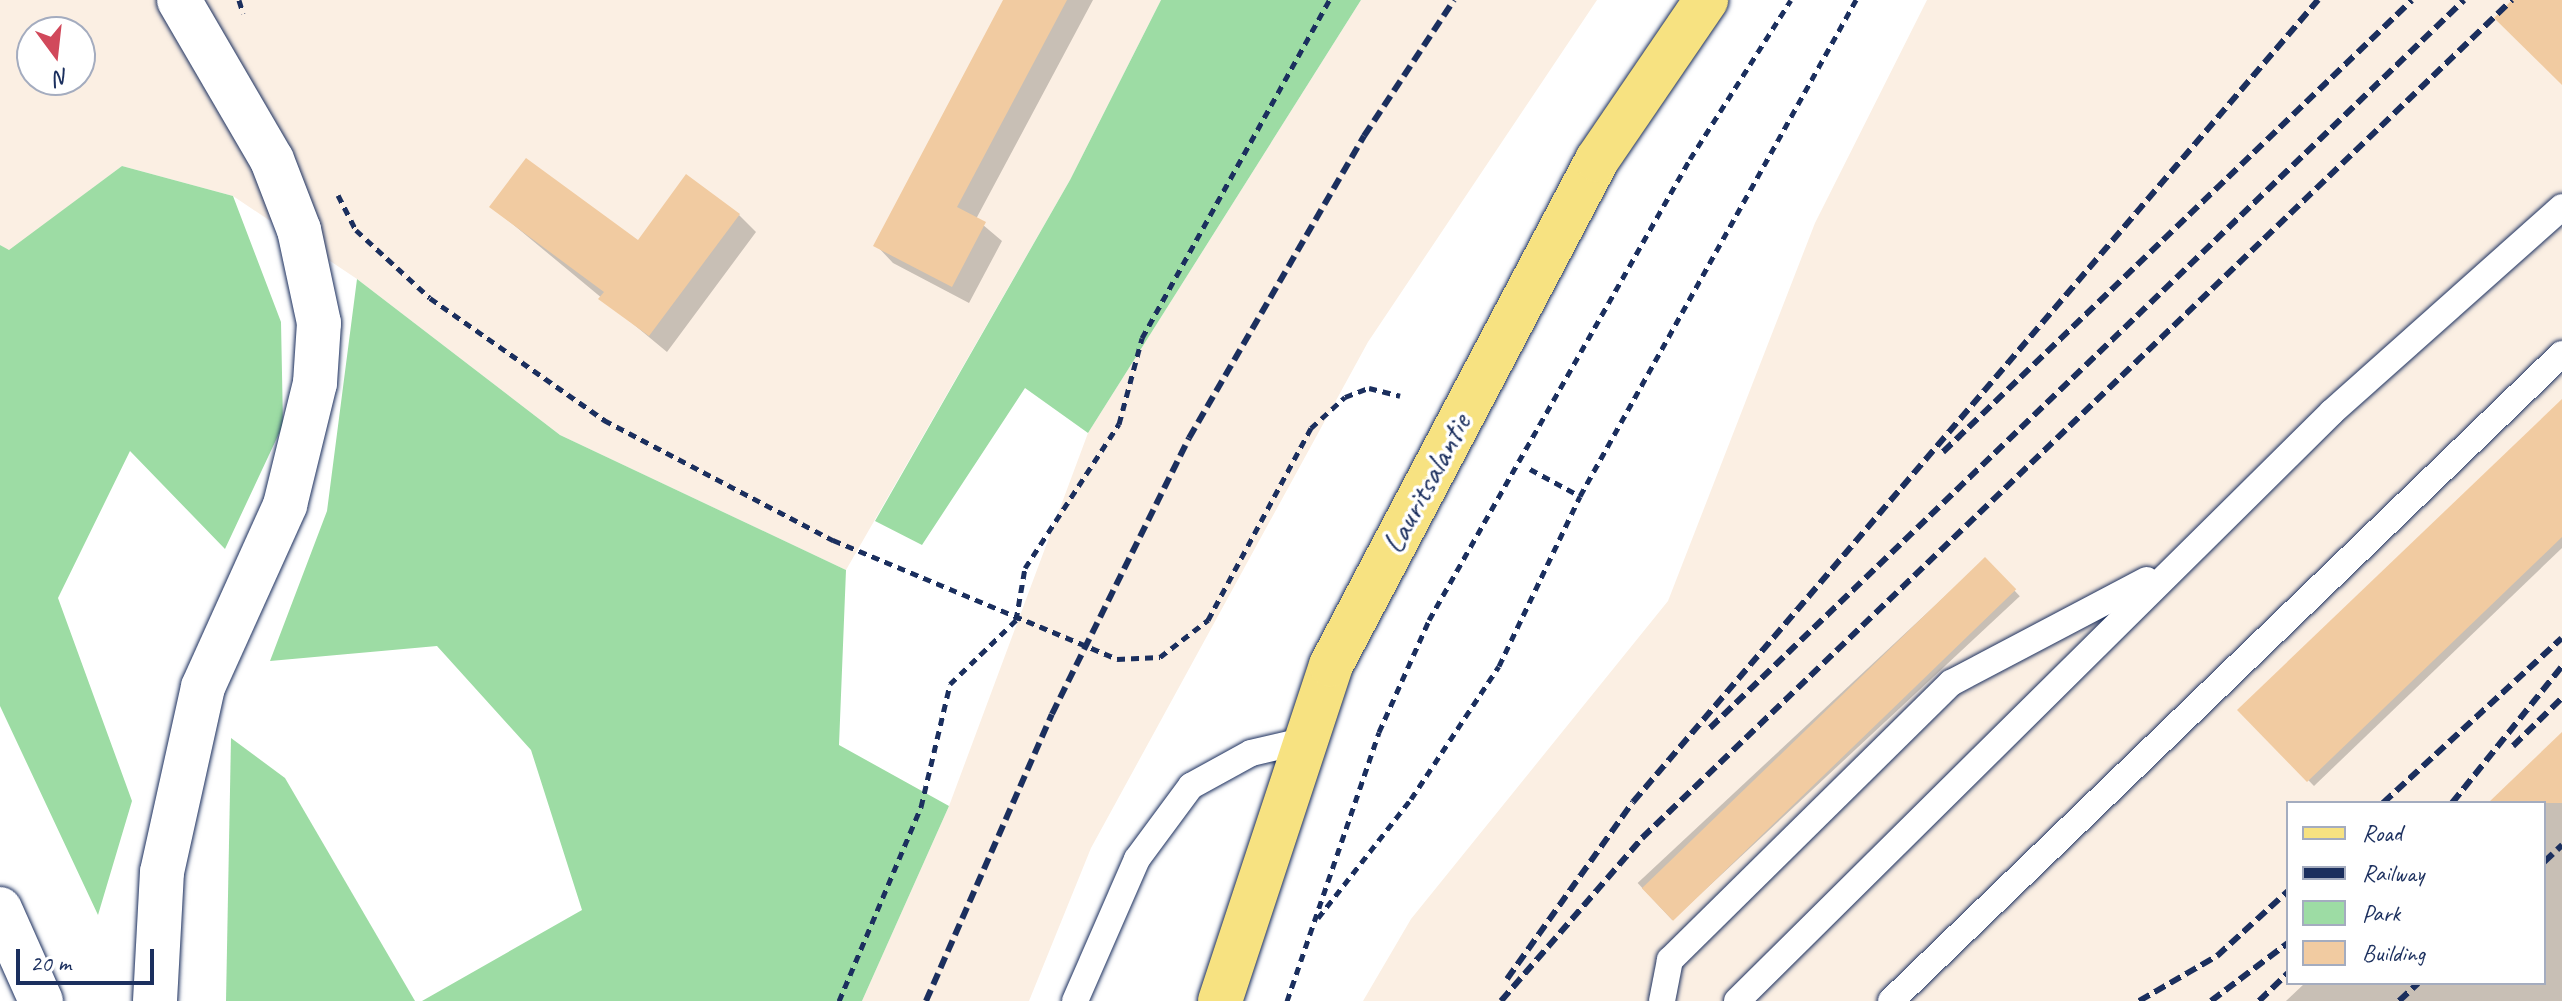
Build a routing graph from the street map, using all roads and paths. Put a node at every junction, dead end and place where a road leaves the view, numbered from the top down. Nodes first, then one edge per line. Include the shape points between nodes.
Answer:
1 (179, 0) edge
2 (239, 0) edge
3 (1329, 0) edge
4 (1706, 0) edge
5 (1791, 0) edge
6 (1856, 0) edge
7 (248, 29) dead end
8 (332, 182) dead end
9 (2562, 207) edge
10 (2562, 354) edge
11 (1400, 396) dead end
12 (1530, 469) dead end
13 (1580, 496) junction
14 (2183, 558) junction
15 (1016, 620) junction
16 (1302, 741) junction
17 (0, 909) edge
18 (1314, 923) junction
19 (41, 1001) edge
20 (155, 1001) edge
21 (839, 1001) edge
22 (1075, 1001) edge
23 (1220, 1001) edge
24 (1287, 1001) edge
25 (1662, 1001) edge
26 (1737, 1001) edge
27 (1891, 1001) edge

1 - 20 main road via 272,160 299,230 319,323 315,383 285,505 203,687 162,872
2 - 7 path
3 - 15 path via 1142,338 1119,424 1025,568
4 - 16 main road, Lauritsalantie via 1597,160 1331,665
5 - 18 path via 1690,159 1429,620 1379,732
6 - 13 path
8 - 15 path via 356,230 430,298 604,420 833,540
9 - 14 lane via 2332,412
10 - 27 lane
11 - 15 path via 1369,388 1345,397 1311,428 1208,620 1160,657 1117,659
12 - 13 path
13 - 18 path via 1499,666 1411,799
14 - 25 lane via 1951,683 1670,960
14 - 26 lane
15 - 21 path via 950,684 921,807
16 - 22 lane via 1251,753 1191,786 1137,859
16 - 23 main road, Lauritsalantie
17 - 19 main road
18 - 24 path

